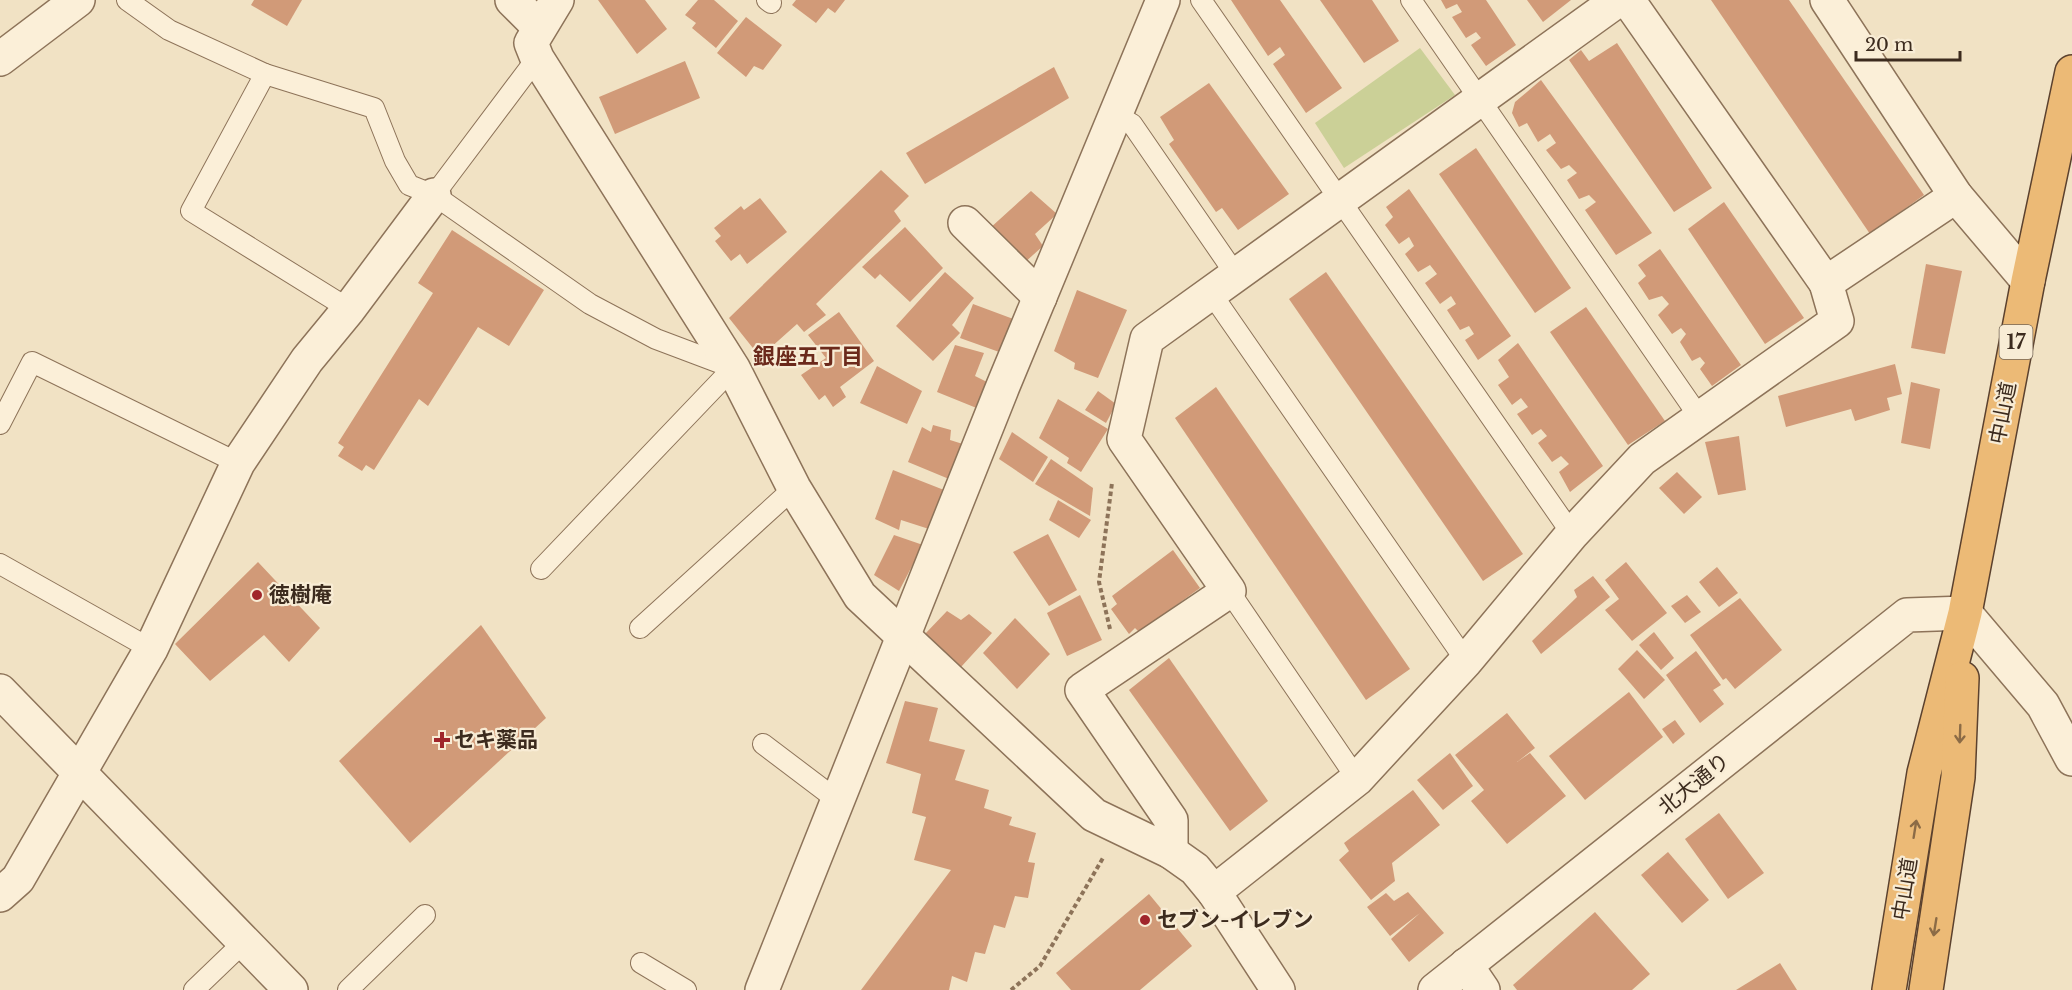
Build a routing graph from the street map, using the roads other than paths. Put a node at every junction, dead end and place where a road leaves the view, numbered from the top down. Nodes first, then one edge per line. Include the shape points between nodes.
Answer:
1 (78, 0) edge
2 (127, 0) edge
3 (512, 0) edge
4 (557, 0) edge
5 (1162, 0) edge
6 (1201, 0) edge
7 (1411, 0) edge
8 (1618, 0) edge
9 (1628, 0) edge
10 (1834, 3) edge
11 (538, 42) junction
12 (0, 59) edge
13 (2072, 72) edge
14 (264, 74) junction
15 (1479, 99) junction
16 (1116, 115) junction
17 (434, 195) junction
18 (1956, 195) junction
19 (1340, 200) junction
20 (965, 223) dead end
21 (2028, 281) junction
22 (1826, 283) junction
23 (1223, 284) junction
24 (1040, 297) junction
25 (349, 309) junction
26 (733, 368) junction
27 (1700, 418) junction
28 (0, 424) edge
29 (238, 463) junction
30 (794, 488) junction
31 (1572, 534) junction
32 (0, 564) edge
33 (541, 569) dead end
34 (1229, 591) junction
35 (1965, 613) junction
36 (640, 627) dead end
37 (904, 637) junction
38 (151, 649) junction
39 (1466, 661) junction
40 (0, 690) edge
41 (763, 744) dead end
42 (2072, 759) edge
43 (80, 774) junction
44 (1357, 779) junction
45 (837, 800) junction
46 (1171, 852) junction
47 (1214, 892) junction
48 (0, 895) edge
49 (424, 915) dead end
50 (244, 942) junction
51 (642, 963) dead end
52 (1474, 978) edge
53 (194, 990) edge
54 (291, 990) edge
55 (348, 990) edge
56 (686, 990) edge
57 (762, 990) edge
58 (1278, 990) edge
59 (1435, 990) edge
60 (1889, 990) edge
61 (1926, 990) edge

1 - 12 street
2 - 14 lane via 169,30
3 - 11 street
4 - 11 street
5 - 16 street
6 - 19 lane
7 - 15 lane
8 - 15 street
9 - 22 street
10 - 18 street
11 - 17 lane
11 - 26 street
13 - 21 highway, 中山道 / 17
14 - 17 lane via 375,108 395,161 409,185
14 - 25 lane via 191,211
15 - 19 street
15 - 27 lane
16 - 23 lane via 1132,124
16 - 24 street
17 - 25 street
17 - 26 lane via 590,304 656,339
18 - 21 street
18 - 22 street
19 - 23 street
19 - 31 lane
20 - 24 street
21 - 35 highway, 中山道 / 17
22 - 27 street via 1837,321
23 - 34 street via 1148,339 1124,439
23 - 39 lane
24 - 37 street
25 - 29 street via 307,360
26 - 30 street
26 - 33 lane
27 - 31 street via 1642,459
28 - 29 lane via 32,362
29 - 38 street
30 - 36 lane
30 - 37 street via 860,596
31 - 39 street
32 - 38 lane
34 - 44 lane
34 - 46 street via 1082,690 1171,820
35 - 42 street via 2043,705
35 - 52 street, 北大通り via 1907,615
60 -> 35 highway, 中山道 / 17 via 1924,773
35 -> 61 highway, 中山道 / 17 via 1958,777
37 - 45 street
37 - 46 street via 1094,815
38 - 43 street
39 - 44 street
40 - 43 street
41 - 45 lane
43 - 48 street via 18,879
43 - 50 street
44 - 47 street
45 - 57 street
46 - 47 street via 1195,869
47 - 58 street
49 - 55 lane
50 - 53 lane
50 - 54 street
51 - 56 lane
52 - 59 street, 北大通り

